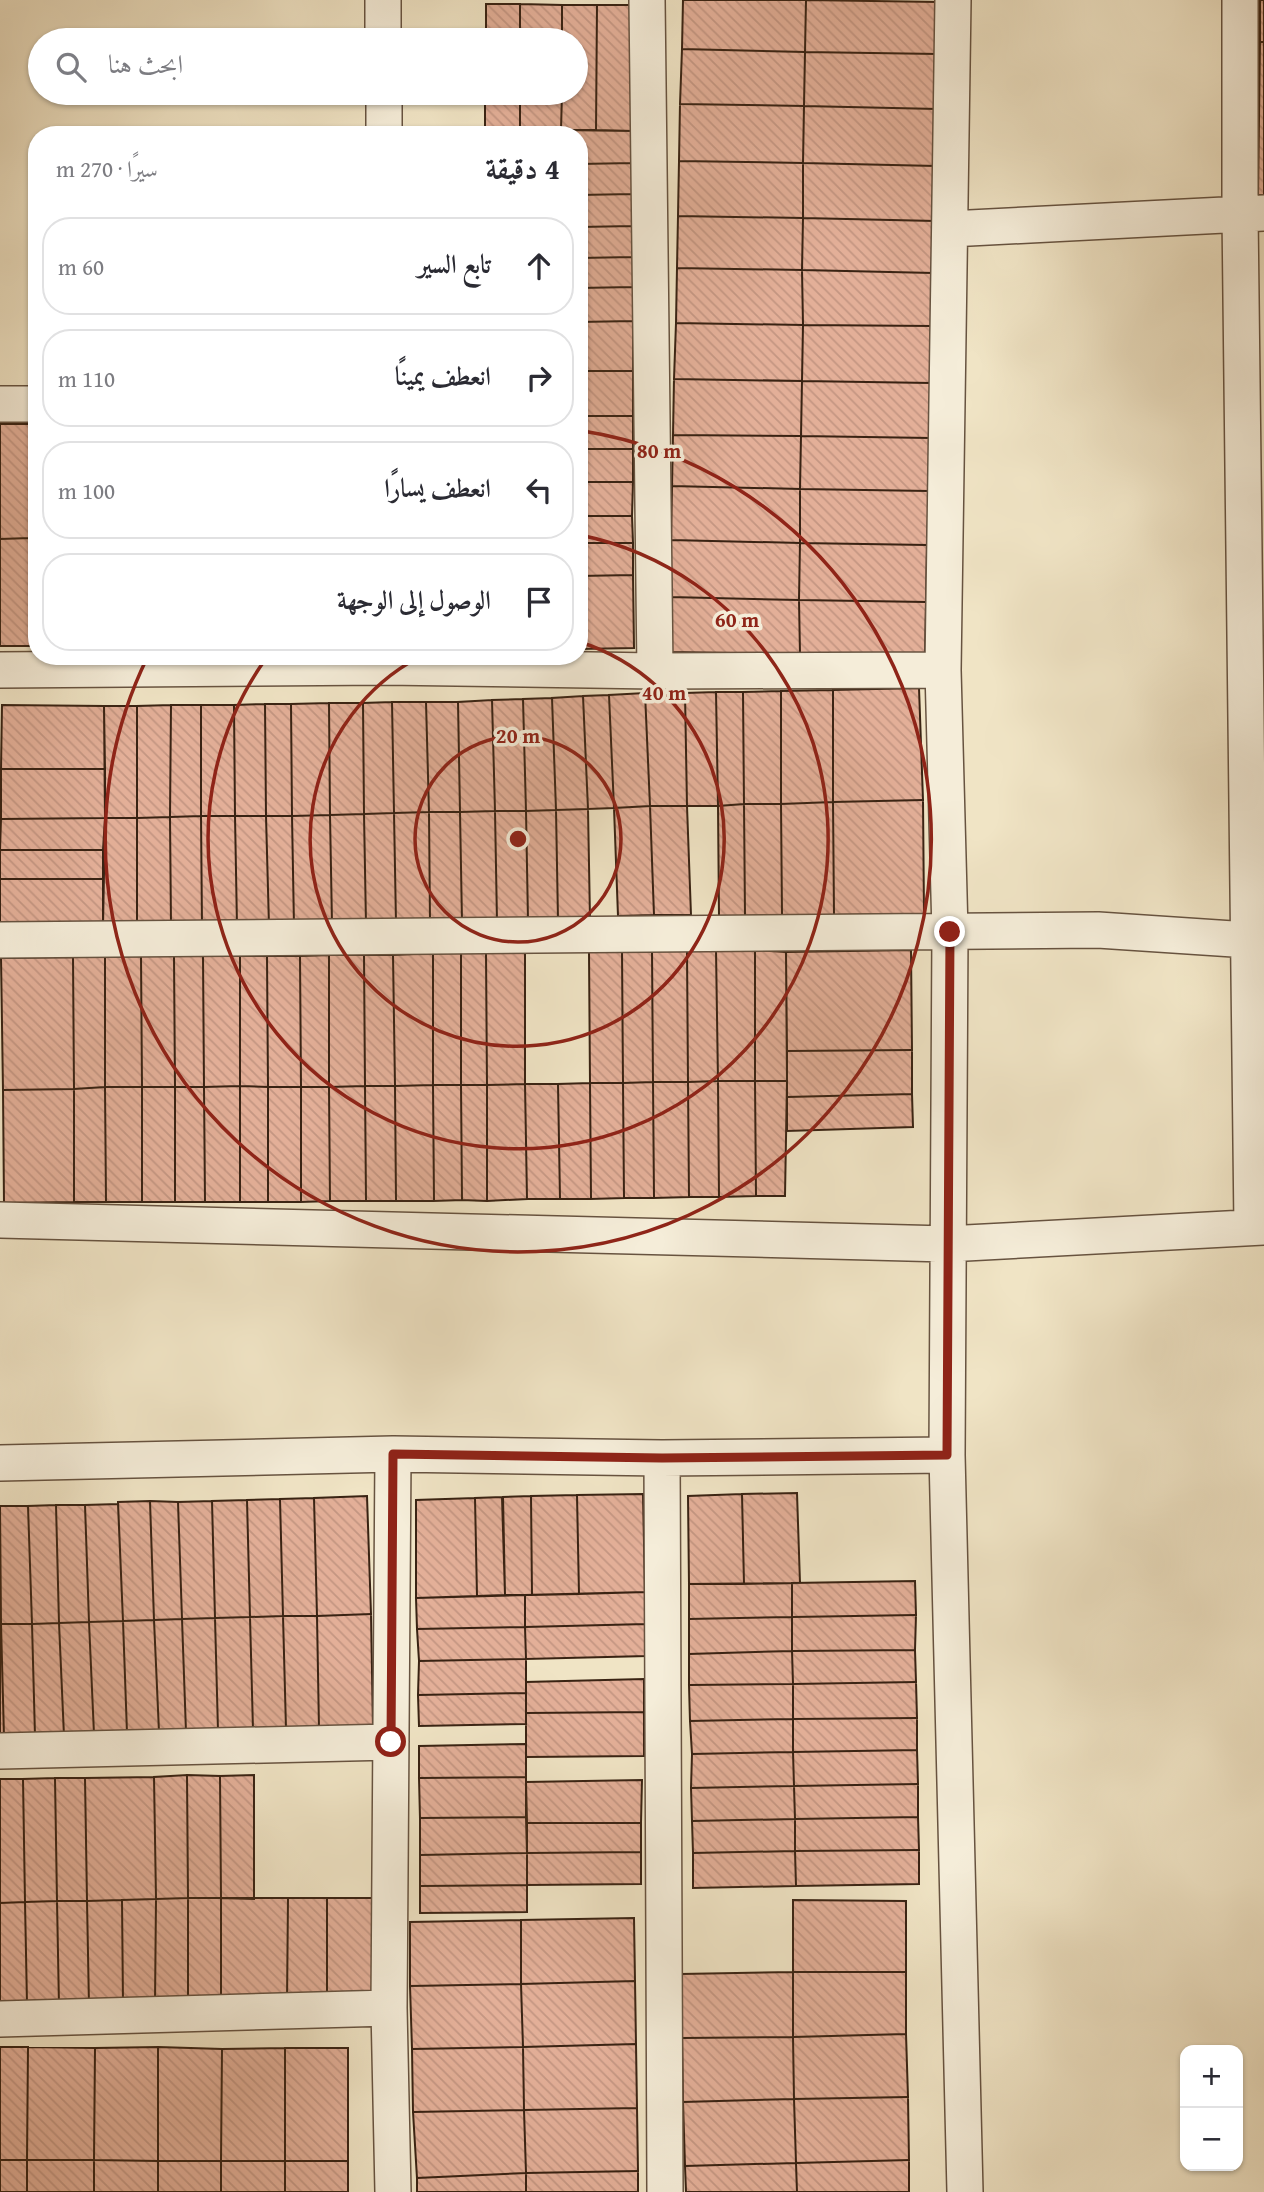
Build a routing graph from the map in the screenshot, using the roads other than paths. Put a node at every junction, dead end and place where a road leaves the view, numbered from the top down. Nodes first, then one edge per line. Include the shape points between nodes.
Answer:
1 (383, 0) edge
2 (647, 0) edge
3 (954, 0) edge
4 (1240, 0) edge
5 (383, 28) edge
6 (384, 105) edge
7 (384, 126) edge
8 (1252, 213) edge
9 (950, 229) junction
10 (0, 404) edge
11 (28, 404) edge
12 (241, 665) edge
13 (475, 665) edge
14 (0, 670) edge
15 (943, 670) junction
16 (655, 671) junction
17 (950, 932) junction
18 (0, 940) edge
19 (1257, 941) edge
20 (0, 1220) edge
21 (1258, 1227) edge
22 (947, 1244) junction
23 (393, 1454) junction
24 (947, 1455) junction
25 (662, 1458) junction
26 (0, 1463) edge
27 (391, 1742) junction
28 (0, 1751) edge
29 (389, 2008) junction
30 (0, 2019) edge
31 (393, 2192) edge
32 (665, 2192) edge
33 (965, 2192) edge

1 - 5 street
2 - 16 street
3 - 9 street
4 - 8 street
6 - 7 street
8 - 9 street
8 - 19 street
9 - 15 street
10 - 11 street
12 - 14 street
13 - 16 street
15 - 16 street
15 - 17 street
17 - 18 street
17 - 19 street via 1098,930
17 - 22 street
19 - 21 street
20 - 22 street
21 - 22 street
22 - 24 street
23 - 25 street
23 - 26 street
23 - 27 street
24 - 25 street
24 - 33 street
25 - 32 street
27 - 28 street
27 - 29 street
29 - 30 street
29 - 31 street

